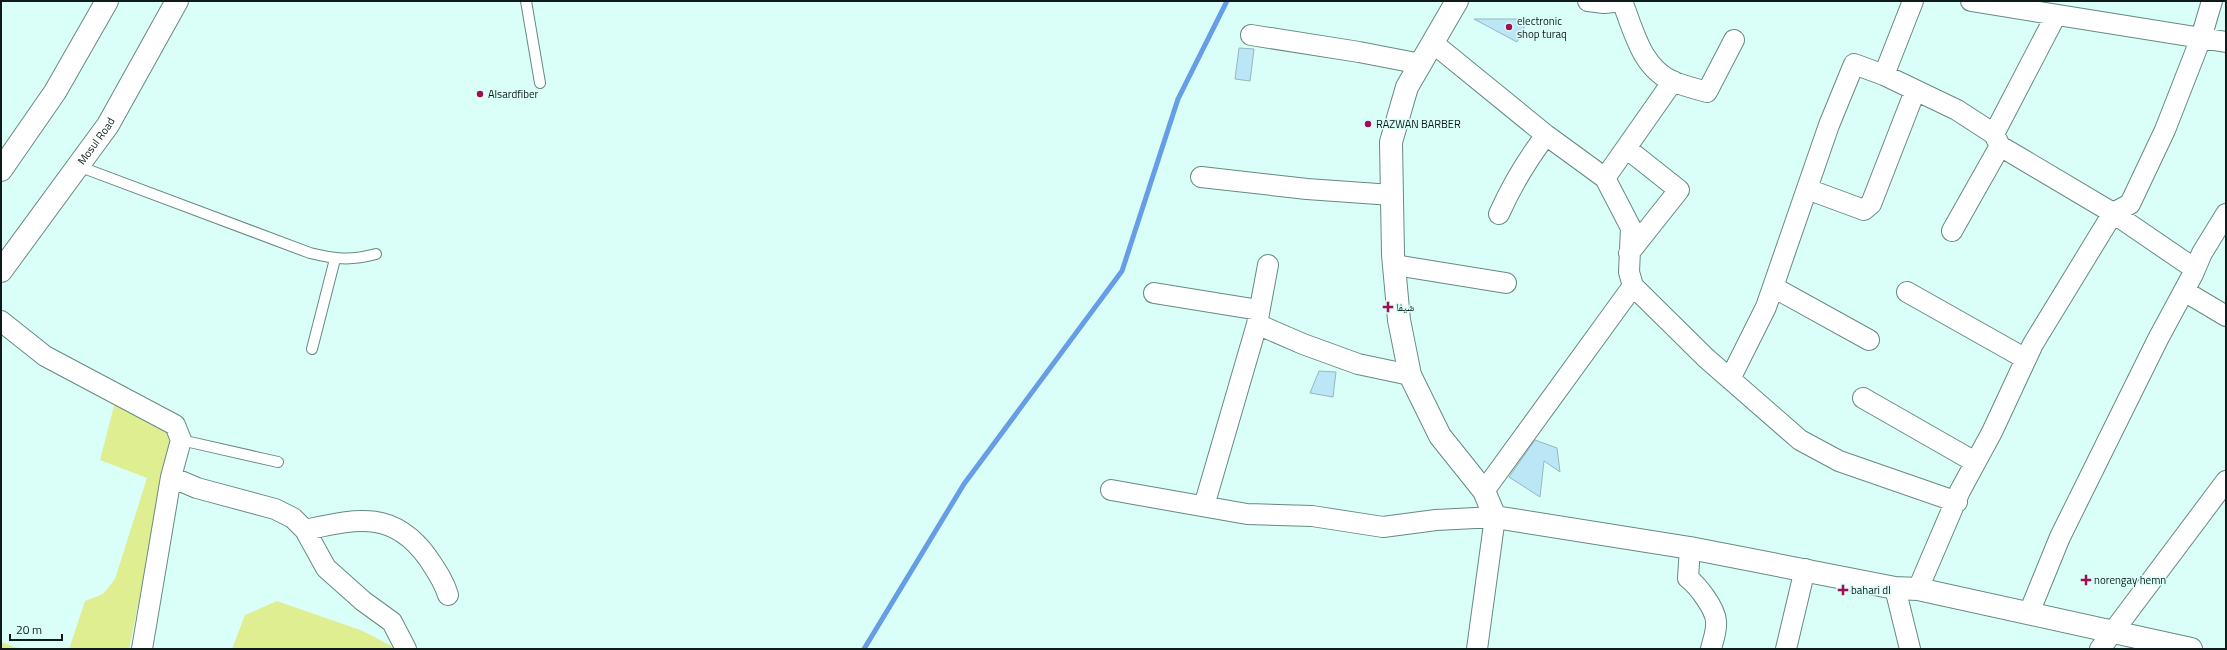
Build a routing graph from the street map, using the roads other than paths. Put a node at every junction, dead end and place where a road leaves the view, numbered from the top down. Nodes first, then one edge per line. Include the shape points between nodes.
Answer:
1 (107, 1) edge
2 (177, 1) edge
3 (526, 1) edge
4 (1457, 1) edge
5 (1588, 1) edge
6 (1622, 1) edge
7 (1913, 1) edge
8 (1971, 1) edge
9 (2212, 1) edge
10 (2018, 5) edge
11 (2056, 15) junction
12 (1251, 35) dead end
13 (2201, 38) junction
14 (1734, 40) dead end
15 (2226, 42) edge
16 (1433, 43) junction
17 (1421, 64) junction
18 (1884, 75) junction
19 (1672, 81) junction
20 (540, 83) dead end
21 (1915, 91) junction
22 (1546, 135) junction
23 (1997, 140) junction
24 (1626, 148) junction
25 (78, 166) junction
26 (1, 170) edge
27 (1201, 176) dead end
28 (1605, 178) junction
29 (1807, 189) junction
30 (1392, 195) junction
31 (2113, 213) junction
32 (1499, 214) dead end
33 (2226, 214) edge
34 (1952, 231) dead end
35 (1630, 253) junction
36 (376, 254) dead end
37 (336, 259) junction
38 (1268, 265) dead end
39 (1395, 265) junction
40 (2195, 269) junction
41 (1, 271) edge
42 (1506, 283) dead end
43 (1633, 286) junction
44 (1773, 287) junction
45 (2184, 291) junction
46 (1907, 292) dead end
47 (1154, 293) dead end
48 (2226, 316) edge
49 (1258, 317) junction
50 (1, 321) edge
51 (1870, 340) dead end
52 (312, 349) dead end
53 (2026, 359) junction
54 (1410, 375) junction
55 (1730, 379) junction
56 (1863, 398) dead end
57 (181, 440) junction
58 (278, 462) dead end
59 (1975, 462) junction
60 (171, 477) junction
61 (2226, 481) edge
62 (1111, 490) dead end
63 (1484, 491) junction
64 (1956, 502) junction
65 (1204, 506) junction
66 (1495, 517) junction
67 (305, 530) junction
68 (1690, 548) junction
69 (1805, 569) junction
70 (1895, 588) junction
71 (1918, 589) junction
72 (448, 595) dead end
73 (2029, 614) junction
74 (2106, 641) edge
75 (142, 649) edge
76 (406, 649) edge
77 (1477, 649) edge
78 (1711, 649) edge
79 (1786, 649) edge
80 (1910, 649) edge
81 (2191, 649) edge

1 - 26 main road via 55,92
2 - 25 main road, Mosul Road via 108,125
3 - 20 lane
4 - 16 main road
5 - 6 street
6 - 19 street via 1639,48 1650,64
7 - 18 street
8 - 10 street
9 - 13 street
10 - 11 street
11 - 13 street
11 - 23 street
12 - 17 street
13 - 15 street
13 - 31 street via 2165,130 2130,204
14 - 19 street via 1706,92
16 - 17 main road
16 - 22 street
17 - 30 main road via 1407,88 1391,142
18 - 21 street
18 - 29 street via 1854,64
19 - 24 street
21 - 23 street via 1958,110
21 - 29 street via 1871,204 1864,210 1855,208
22 - 28 street
22 - 32 street via 1514,181
23 - 31 street
23 - 34 street
24 - 28 street
24 - 35 street via 1679,190
25 - 37 lane via 310,253
25 - 41 main road, Mosul Road
27 - 30 street via 1307,189
28 - 35 street via 1631,228
29 - 44 street
30 - 39 main road
31 - 40 street
31 - 53 street via 2073,276
33 - 40 street
35 - 43 street via 1629,272
36 - 37 lane via 358,259
37 - 52 lane
38 - 49 street
39 - 42 street
39 - 54 main road via 1399,320
40 - 45 street
43 - 55 street
43 - 63 street
44 - 51 street
44 - 55 street via 1766,307
45 - 48 street
45 - 73 street via 2158,338 2060,537
46 - 53 street
47 - 49 street
49 - 54 street via 1303,344 1358,364
49 - 65 street
50 - 57 street via 45,356 175,425
53 - 59 street
54 - 63 main road via 1440,436
55 - 64 street via 1800,440 1839,462
56 - 59 street
57 - 58 lane
57 - 60 street
59 - 64 street
60 - 67 street via 197,488 275,509 293,518
60 - 75 street
61 - 74 street
62 - 65 street
63 - 66 main road
64 - 71 street
65 - 66 street via 1247,514 1312,516 1383,527 1436,520
66 - 68 main road
66 - 77 street
67 - 72 street via 344,521 364,520 391,524 418,544 444,582
67 - 76 street via 326,568 362,601 392,622
68 - 69 main road
68 - 78 street via 1688,578 1697,586 1715,613 1716,630
69 - 70 main road
69 - 79 street
70 - 71 main road
70 - 80 street
71 - 73 main road
73 - 74 main road
74 - 81 main road

